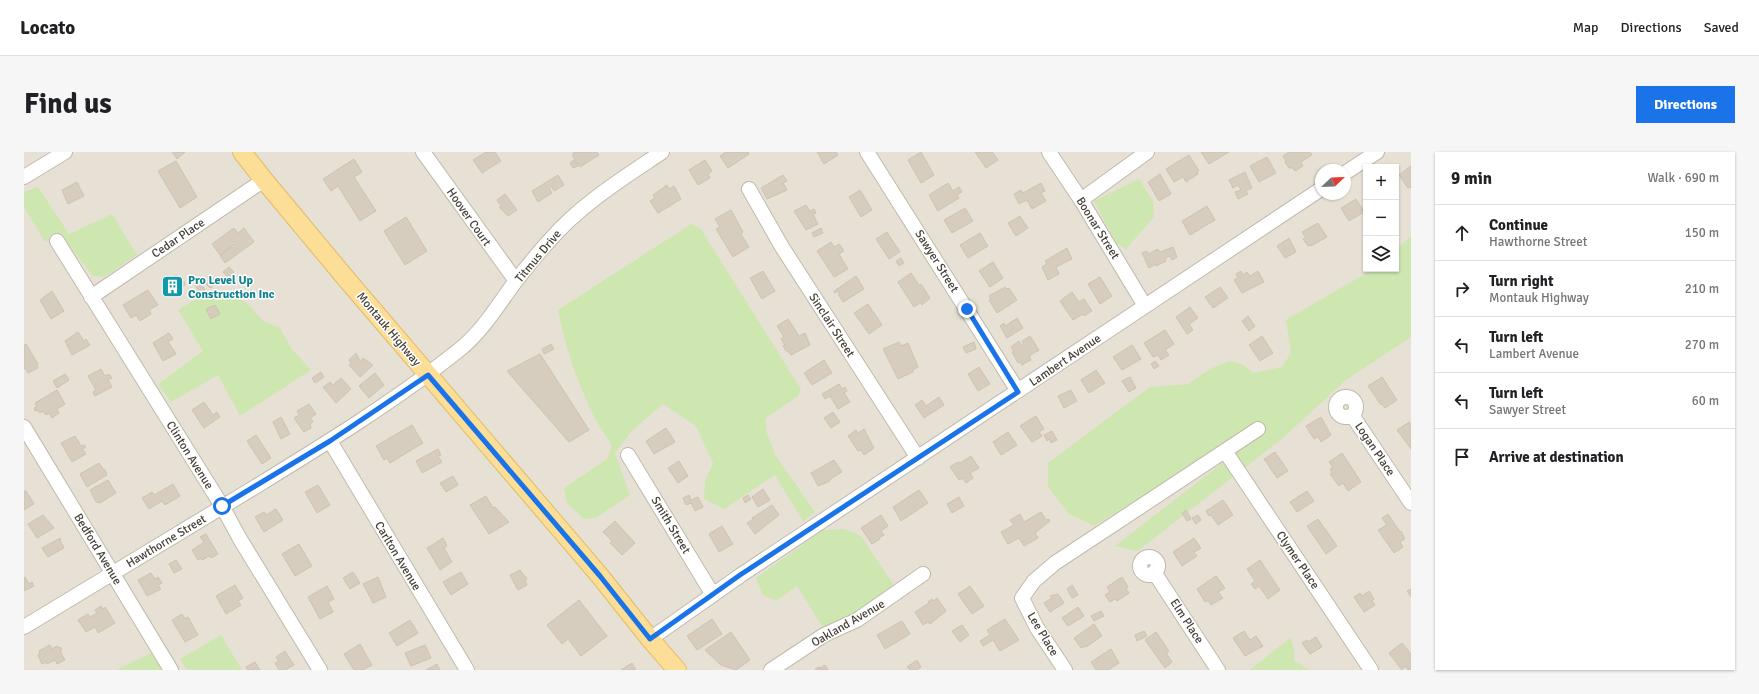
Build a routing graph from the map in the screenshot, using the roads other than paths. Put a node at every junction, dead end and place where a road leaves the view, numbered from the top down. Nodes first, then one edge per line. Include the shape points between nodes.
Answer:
1 (65, 152) edge
2 (242, 152) edge
3 (662, 152) edge
4 (867, 152) edge
5 (1049, 152) edge
6 (1147, 152) edge
7 (1377, 152) edge
8 (425, 153) edge
9 (1351, 169) edge
10 (24, 177) edge
11 (264, 180) junction
12 (749, 189) dead end
13 (1315, 193) edge
14 (1081, 200) junction
15 (57, 241) dead end
16 (516, 281) junction
17 (91, 297) junction
18 (1145, 306) junction
19 (428, 375) junction
20 (1018, 392) junction
21 (1352, 415) dead end
22 (24, 427) edge
23 (1258, 429) dead end
24 (330, 441) junction
25 (1225, 451) junction
26 (628, 455) dead end
27 (918, 458) junction
28 (1411, 503) edge
29 (222, 506) junction
30 (1154, 572) dead end
31 (112, 573) junction
32 (923, 574) dead end
33 (713, 595) junction
34 (24, 627) edge
35 (650, 639) junction
36 (675, 669) edge
37 (171, 670) edge
38 (320, 670) edge
39 (467, 670) edge
40 (771, 670) edge
41 (1065, 670) edge
42 (1218, 670) edge
43 (1371, 670) edge

1 - 10 street
2 - 11 main road, Montauk Highway
3 - 16 street, Titmus Drive via 592,199 570,218
4 - 20 street, Sawyer Street
5 - 14 street, Boonar Street
6 - 14 street
7 - 9 street
8 - 16 street, Hoover Court
11 - 17 street, Cedar Place
11 - 19 main road, Montauk Highway
12 - 27 street, Sinclair Street via 782,247
13 - 18 street, Lambert Avenue
14 - 18 street, Boonar Street
15 - 17 street, Clinton Avenue
16 - 19 street, Titmus Drive via 497,308 462,348
17 - 29 street, Clinton Avenue
18 - 20 street, Lambert Avenue
19 - 24 street, Hawthorne Street
19 - 35 main road, Montauk Highway via 600,576
20 - 27 street, Lambert Avenue
21 - 28 street, Logan Place
22 - 31 street, Bedford Avenue
23 - 25 street
24 - 29 street, Hawthorne Street
24 - 39 street, Carlton Avenue
25 - 41 street, Lee Place via 1055,563 1034,581 1022,598 1037,628
25 - 43 street, Clymer Place
26 - 33 street, Smith Street
27 - 33 street, Lambert Avenue
29 - 31 street, Hawthorne Street
29 - 38 street, Clinton Avenue
30 - 42 street, Elm Place
31 - 34 street, Hawthorne Street
31 - 37 street, Bedford Avenue
32 - 40 street, Oakland Avenue via 857,620 824,635
33 - 35 street, Lambert Avenue
35 - 36 main road, Montauk Highway

